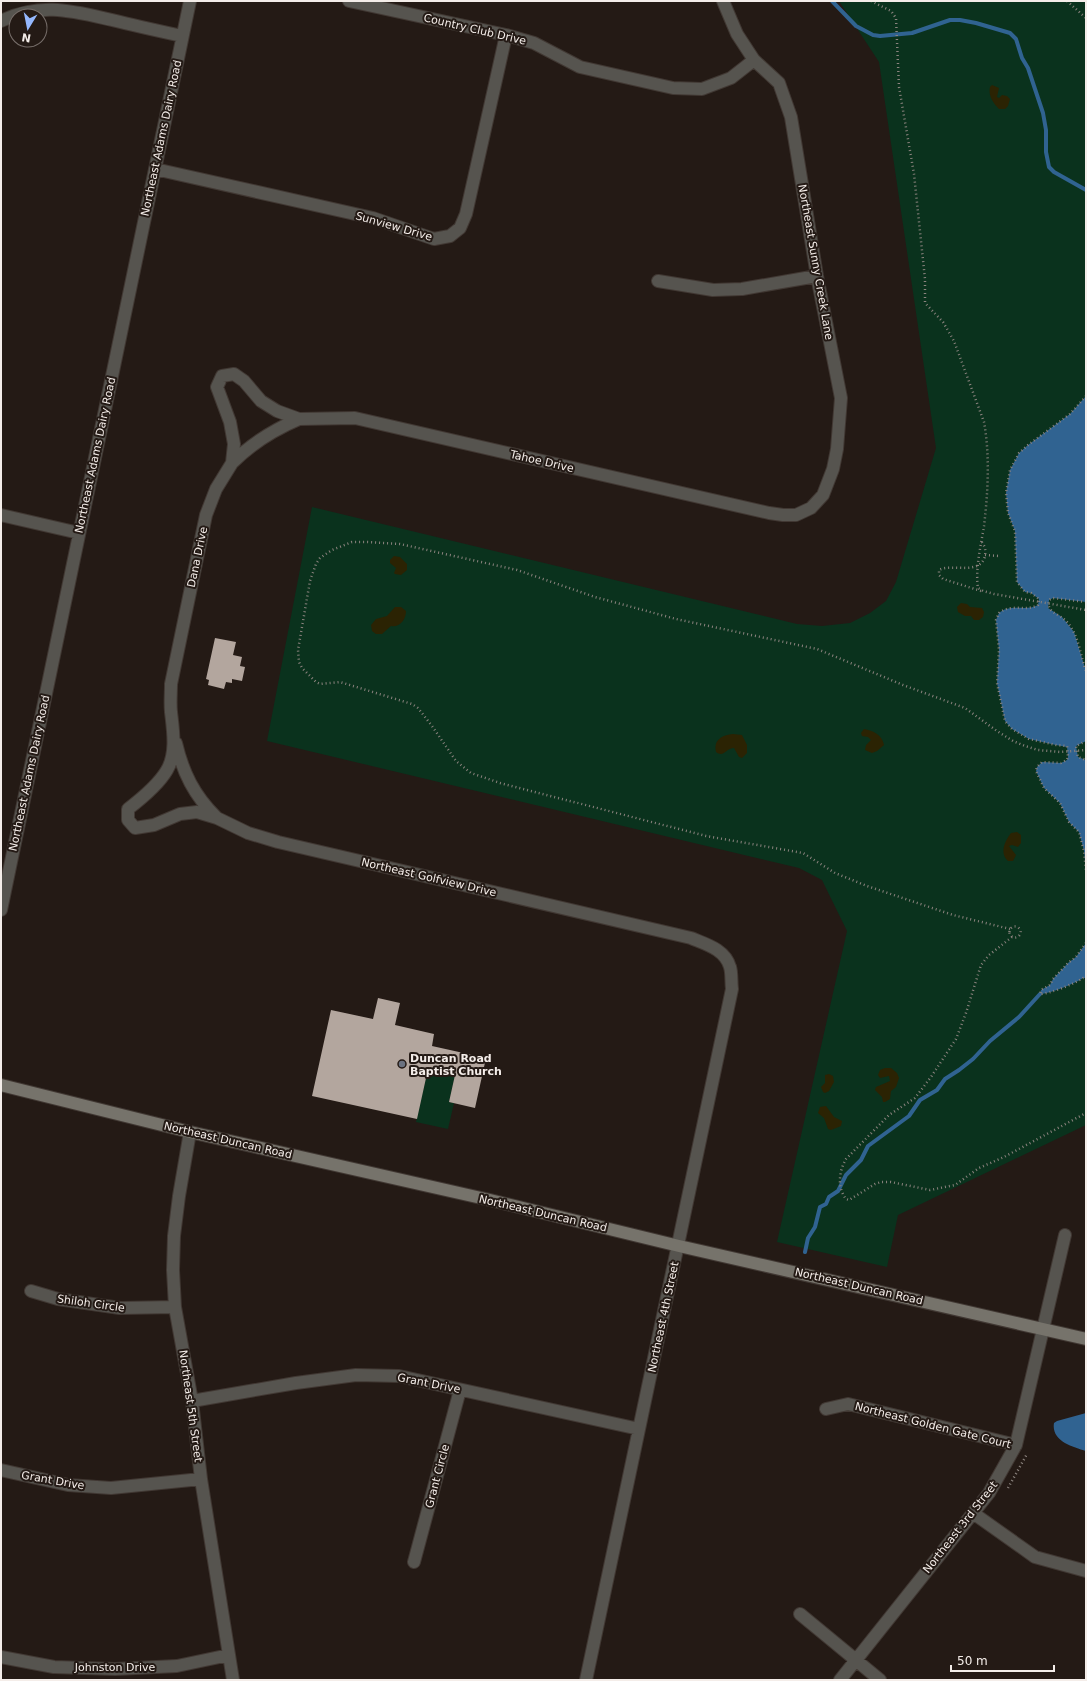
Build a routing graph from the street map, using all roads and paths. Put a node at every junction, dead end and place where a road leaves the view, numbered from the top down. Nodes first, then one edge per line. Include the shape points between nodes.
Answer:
1 (190, 1) edge
2 (349, 1) edge
3 (723, 1) edge
4 (871, 1) edge
5 (1067, 1) edge
6 (1086, 18) edge
7 (1, 21) edge
8 (506, 35) junction
9 (182, 36) junction
10 (754, 60) junction
11 (154, 169) junction
12 (817, 276) junction
13 (658, 281) dead end
14 (218, 391) joint
15 (1086, 396) edge
16 (299, 419) junction
17 (232, 463) junction
18 (1, 515) edge
19 (783, 515) joint
20 (79, 533) junction
21 (982, 541) junction
22 (985, 555) junction
23 (999, 556) dead end
24 (978, 566) junction
25 (983, 591) junction
26 (1086, 602) edge
27 (1039, 603) junction
28 (1048, 604) junction
29 (1086, 610) edge
30 (1086, 671) edge
31 (173, 730) junction
32 (1086, 741) edge
33 (1086, 750) edge
34 (1076, 751) junction
35 (1068, 752) junction
36 (1086, 760) edge
37 (217, 818) junction
38 (135, 828) joint
39 (1086, 871) edge
40 (1, 910) edge
41 (1010, 929) junction
42 (1012, 937) junction
43 (1086, 944) edge
44 (724, 956) joint
45 (1086, 978) edge
46 (1, 1085) edge
47 (1086, 1113) edge
48 (190, 1132) junction
49 (1065, 1235) dead end
50 (679, 1246) junction
51 (31, 1291) dead end
52 (175, 1307) junction
53 (1042, 1329) junction
54 (1086, 1339) edge
55 (460, 1390) junction
56 (192, 1401) junction
57 (826, 1409) dead end
58 (639, 1428) junction
59 (1016, 1445) junction
60 (1, 1470) edge
61 (201, 1480) junction
62 (973, 1513) junction
63 (414, 1562) dead end
64 (1086, 1571) edge
65 (800, 1614) dead end
66 (229, 1655) junction
67 (1, 1657) edge
68 (855, 1660) junction
69 (233, 1680) edge
70 (586, 1680) edge
71 (840, 1680) edge
72 (880, 1680) edge

1 - 9 street, Northeast Adams Dairy Road
2 - 8 street, Country Club Drive
3 - 10 street, Northeast Sunny Creek Lane via 737,34
4 - 21 path via 891,11 896,18 899,87 914,174 925,279 924,302 943,322 954,341 984,422 988,487
5 - 6 path
7 - 9 street via 40,9 67,10
8 - 10 street, Country Club Drive via 534,43 580,67 673,88 702,89 731,78
8 - 11 street, Sunview Drive via 466,214 460,228 450,236 434,239 373,218
9 - 11 street, Northeast Adams Dairy Road
10 - 12 street, Northeast Sunny Creek Lane via 779,82 791,117
11 - 20 street, Northeast Adams Dairy Road
12 - 13 street via 742,289 713,290
12 - 19 street, Northeast Sunny Creek Lane via 841,398 837,449 823,495 811,508 796,515
14 - 16 street, Tahoe Drive via 222,376 234,374 261,401 277,411
14 - 17 street, Dana Drive via 232,432
15 - 27 path via 1070,414 1019,453 1007,479 1008,513 1016,531 1017,582 1025,592 1038,598
16 - 17 street, Tahoe Drive via 263,437
16 - 19 street, Tahoe Drive via 355,418
17 - 31 street, Dana Drive via 216,490 201,537 171,684
18 - 20 street
20 - 40 street, Northeast Adams Dairy Road
21 - 22 path
21 - 24 path
22 - 23 path
22 - 24 path
24 - 25 path via 978,588
24 - 25 path via 944,568 939,570 939,575 949,582
25 - 27 path
26 - 28 path via 1053,598
27 - 28 path
27 - 35 path via 1032,608 1008,608 999,613 996,620 999,650 997,684 1005,721 1012,730 1034,741 1067,746
28 - 29 path
28 - 30 path via 1048,608 1062,617 1072,628
31 - 37 street, Dana Drive via 182,767 195,793
31 - 38 street, Dana Drive via 173,753 167,770 151,790 128,810 128,820
32 - 34 path via 1076,746
33 - 34 path
34 - 35 path
34 - 36 path via 1078,757
35 - 39 path via 1068,759 1064,762 1042,762 1036,771 1044,788 1060,803 1070,822 1079,832
35 - 41 path via 1038,750 1025,746 1002,735 965,708 817,650 676,620 595,597 503,566 400,544 352,542 320,558 312,573 298,650 299,662 305,672 320,684 340,682 412,704 432,726 456,761 471,773 500,783 706,836 803,853 835,873 868,886 953,915
37 - 38 street, Northeast Golfview Drive via 197,812 180,814 154,825
37 - 44 street, Northeast Golfview Drive via 248,834 278,842 690,938 714,948
41 - 42 path
41 - 42 path via 1016,927 1020,931 1017,937
42 - 47 path via 981,964 956,1039 931,1077 914,1098 889,1115 846,1159 839,1179 842,1194 849,1200 875,1184 886,1182 930,1190 955,1185 979,1168
43 - 45 path via 1040,994 1050,993
44 - 50 street, Northeast 4th Street via 730,966 732,989
46 - 48 street, Northeast Duncan Road
48 - 50 street, Northeast Duncan Road
48 - 52 street, Northeast 5th Street via 174,1236
49 - 53 street, Northeast 3rd Street
50 - 53 street, Northeast Duncan Road
50 - 58 street, Northeast 4th Street
51 - 52 street, Shiloh Circle via 58,1299 114,1308
52 - 56 street, Northeast 5th Street
53 - 54 street, Northeast Duncan Road
53 - 59 street, Northeast 3rd Street
55 - 56 street, Grant Drive via 399,1376 356,1375
55 - 58 street, Grant Drive
55 - 63 street, Grant Circle
56 - 61 street, Northeast 5th Street
57 - 59 street, Northeast Golden Gate Court via 848,1404
58 - 70 street, Northeast 4th Street
59 - 62 street, Northeast 3rd Street via 989,1493
60 - 61 street, Grant Drive via 68,1485 111,1488
61 - 66 street, Northeast 5th Street
62 - 64 street via 1034,1557
62 - 68 street, Northeast 3rd Street
65 - 68 street
66 - 67 street, Johnston Drive via 177,1666 115,1668 54,1667
66 - 69 street, Northeast 5th Street
68 - 71 street, Northeast 3rd Street
68 - 72 street

